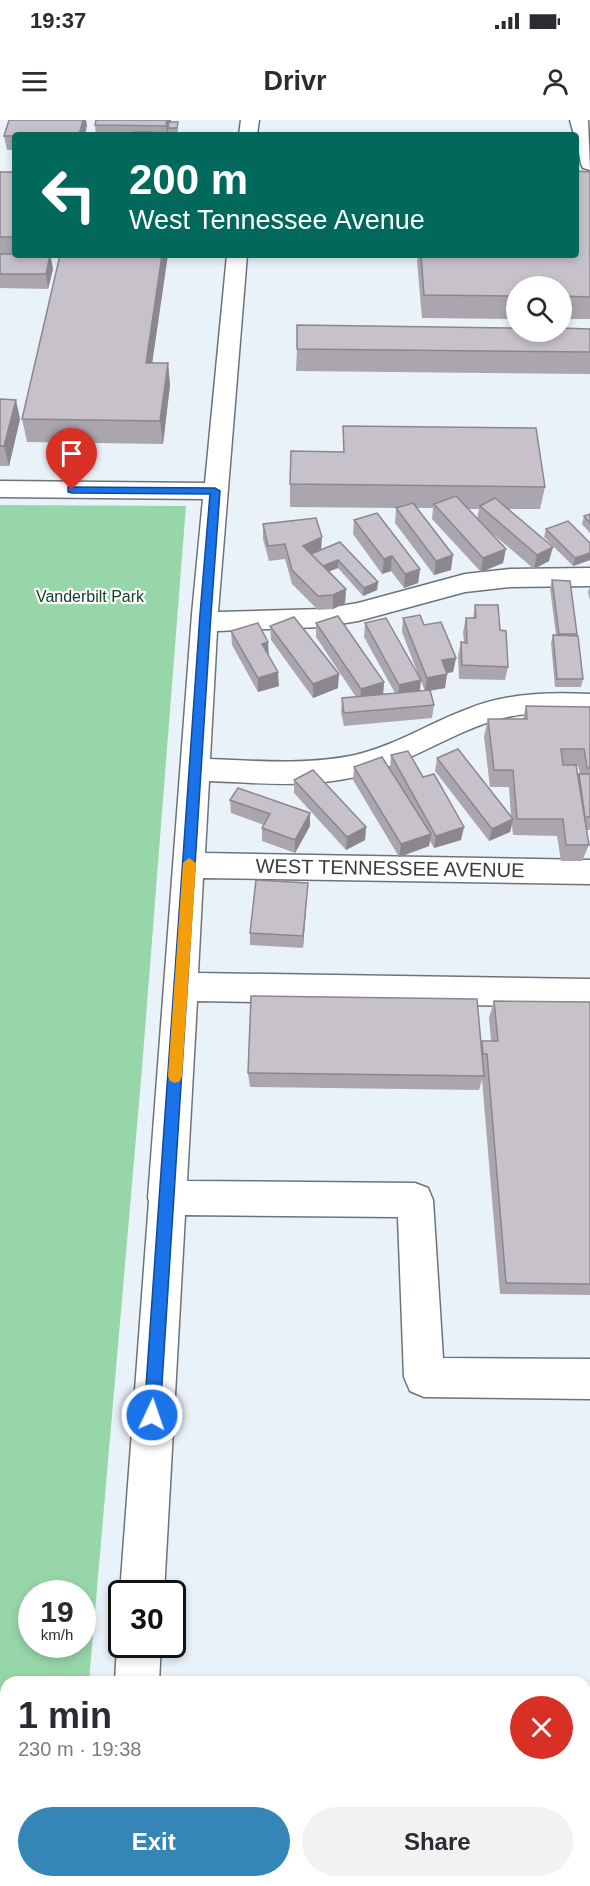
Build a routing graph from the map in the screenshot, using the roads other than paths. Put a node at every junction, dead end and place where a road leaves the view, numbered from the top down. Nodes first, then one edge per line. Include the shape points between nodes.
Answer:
1 (579, 120) edge
2 (590, 120) edge
3 (585, 160) edge
4 (237, 258) edge
5 (0, 489) edge
6 (215, 491) junction
7 (590, 577) edge
8 (205, 622) junction
9 (590, 704) edge
10 (195, 770) junction
11 (189, 865) junction
12 (590, 872) edge
13 (181, 987) junction
14 (590, 993) edge
15 (166, 1198) junction
16 (590, 1379) edge
17 (143, 1580) edge
18 (138, 1658) edge
19 (137, 1676) edge

1 - 2 street
1 - 3 street
4 - 6 street
5 - 6 street
6 - 8 street
7 - 8 street via 465,583 322,618
8 - 10 street
9 - 10 street via 540,703 495,710 355,766 312,771
10 - 11 street
11 - 12 street, WEST TENNESSEE AVENUE
11 - 13 street
13 - 14 street
13 - 15 street
15 - 16 street via 415,1200 424,1377
15 - 17 street
18 - 19 street

